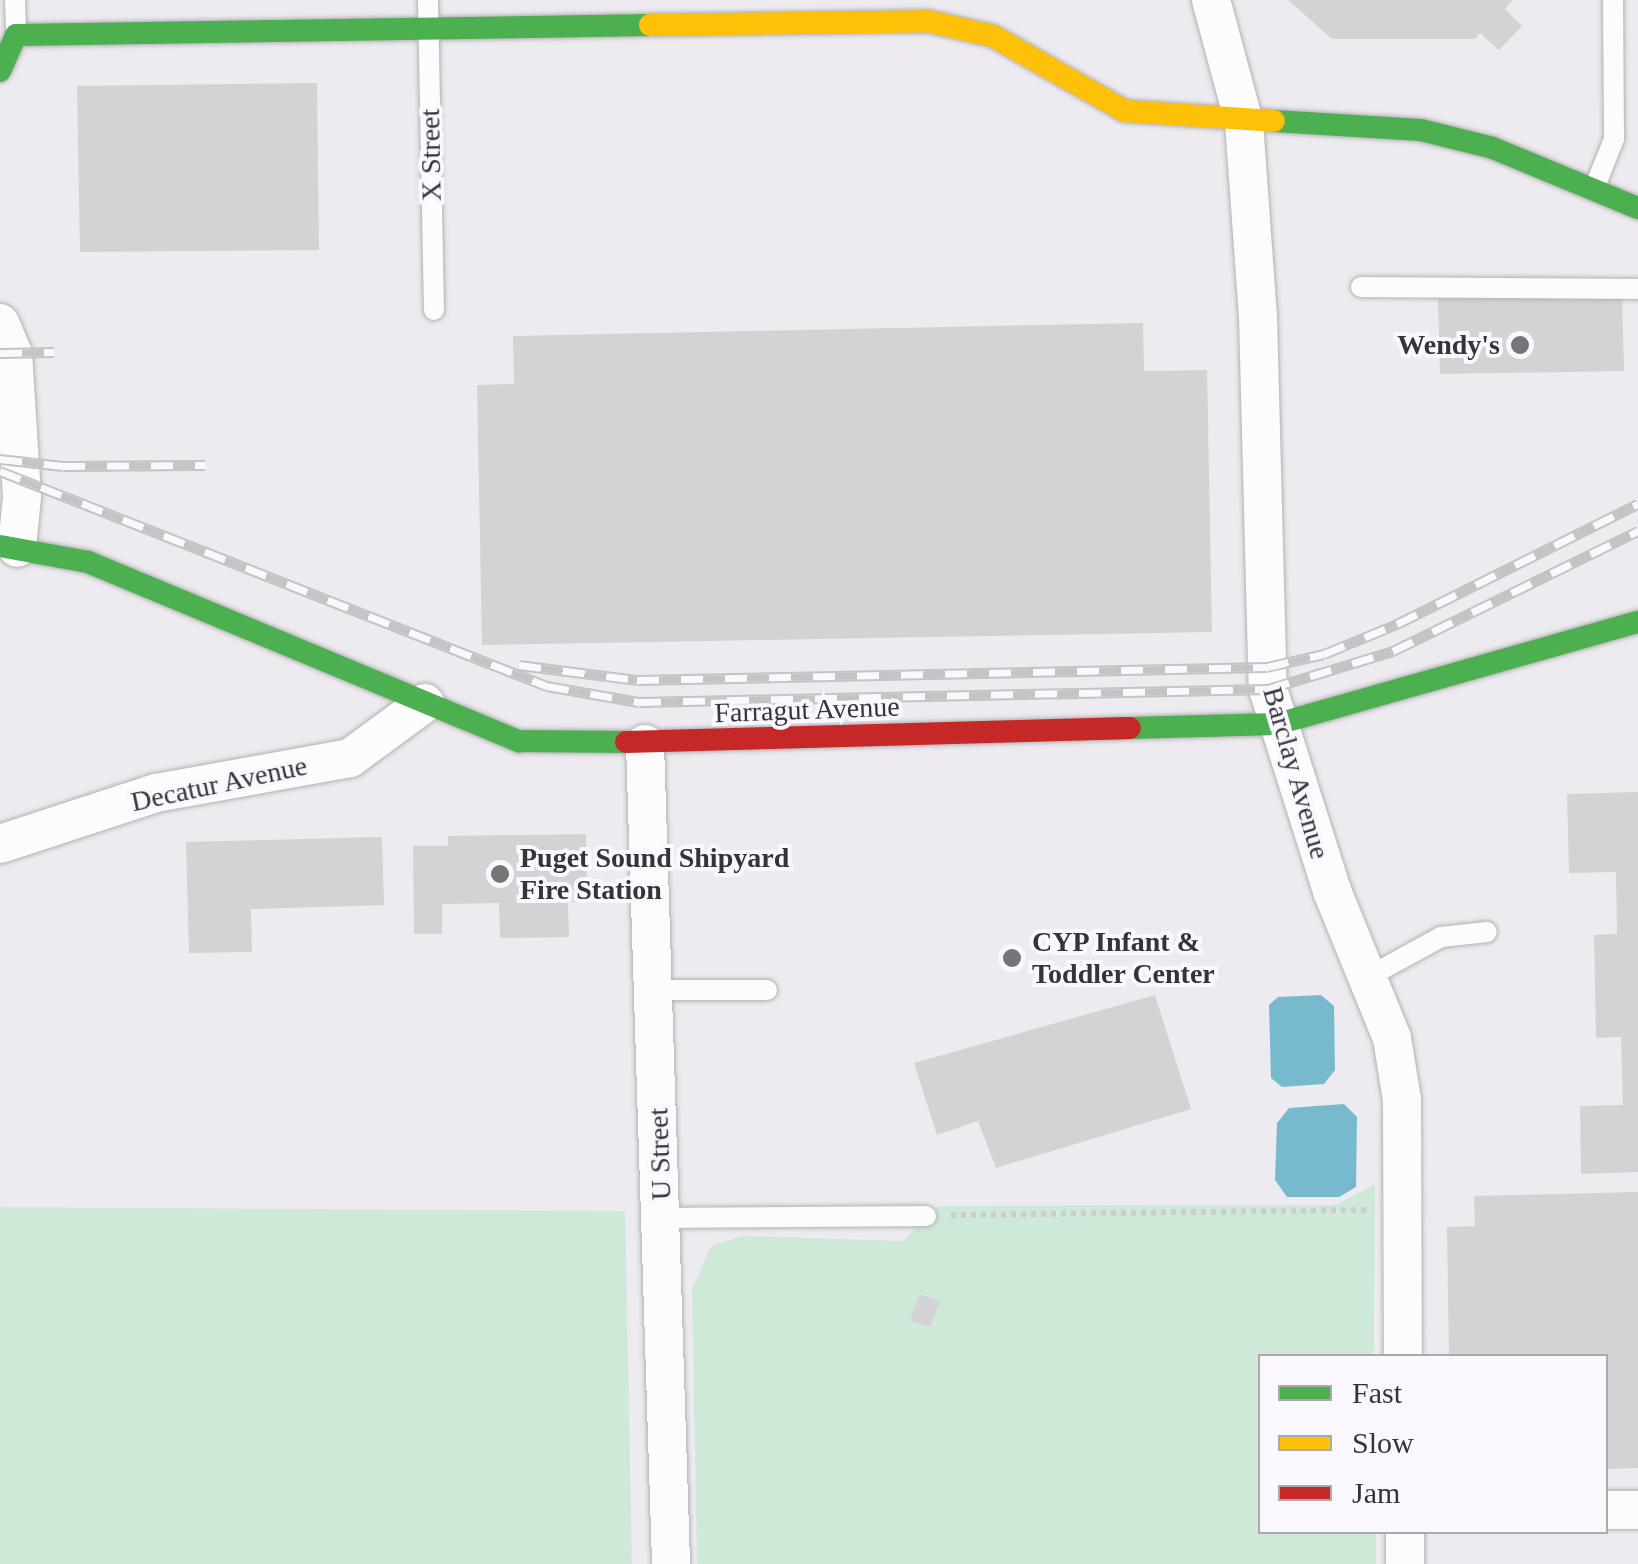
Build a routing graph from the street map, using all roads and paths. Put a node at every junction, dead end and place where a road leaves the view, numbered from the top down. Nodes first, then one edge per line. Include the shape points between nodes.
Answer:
1 (15, 0) edge
2 (428, 0) edge
3 (1211, 0) edge
4 (1613, 0) edge
5 (428, 28) junction
6 (8, 35) edge
7 (0, 71) edge
8 (1244, 122) junction
9 (1594, 190) junction
10 (1638, 208) edge
11 (1360, 288) dead end
12 (1638, 289) edge
13 (434, 310) dead end
14 (0, 322) edge
15 (8, 547) edge
16 (1634, 635) edge
17 (425, 703) junction
18 (1277, 724) junction
19 (645, 744) junction
20 (0, 844) edge
21 (1486, 932) dead end
22 (1368, 978) junction
23 (656, 990) junction
24 (767, 990) dead end
25 (1402, 1186) junction
26 (926, 1216) joint
27 (662, 1218) junction
28 (1403, 1354) edge
29 (1608, 1510) edge
30 (1638, 1510) edge
31 (1405, 1534) edge
32 (671, 1564) edge
33 (1405, 1564) edge

1 - 6 lane
2 - 5 lane, X Street
3 - 8 street, Barclay Avenue
4 - 9 lane via 1614,139
5 - 6 street
5 - 8 street via 927,21 993,36 1125,111
5 - 13 lane, X Street
6 - 7 street
8 - 9 street via 1421,130 1493,148
8 - 18 street, Barclay Avenue via 1258,317 1268,689
9 - 10 street
11 - 12 lane
14 - 15 street via 13,353 22,497
15 - 17 street, Farragut Avenue via 88,562
16 - 18 street, Farragut Avenue
17 - 19 street, Farragut Avenue via 519,741
17 - 20 street, Decatur Avenue via 350,758 156,793
18 - 19 street, Farragut Avenue
18 - 22 street, Barclay Avenue
19 - 23 street, U Street
21 - 22 lane via 1441,937
22 - 25 street, Barclay Avenue via 1394,1054
23 - 24 lane
23 - 27 street, U Street
25 - 26 path via 1367,1211
25 - 28 street, Barclay Avenue
26 - 27 lane
27 - 32 street, U Street
29 - 30 street
31 - 33 street

